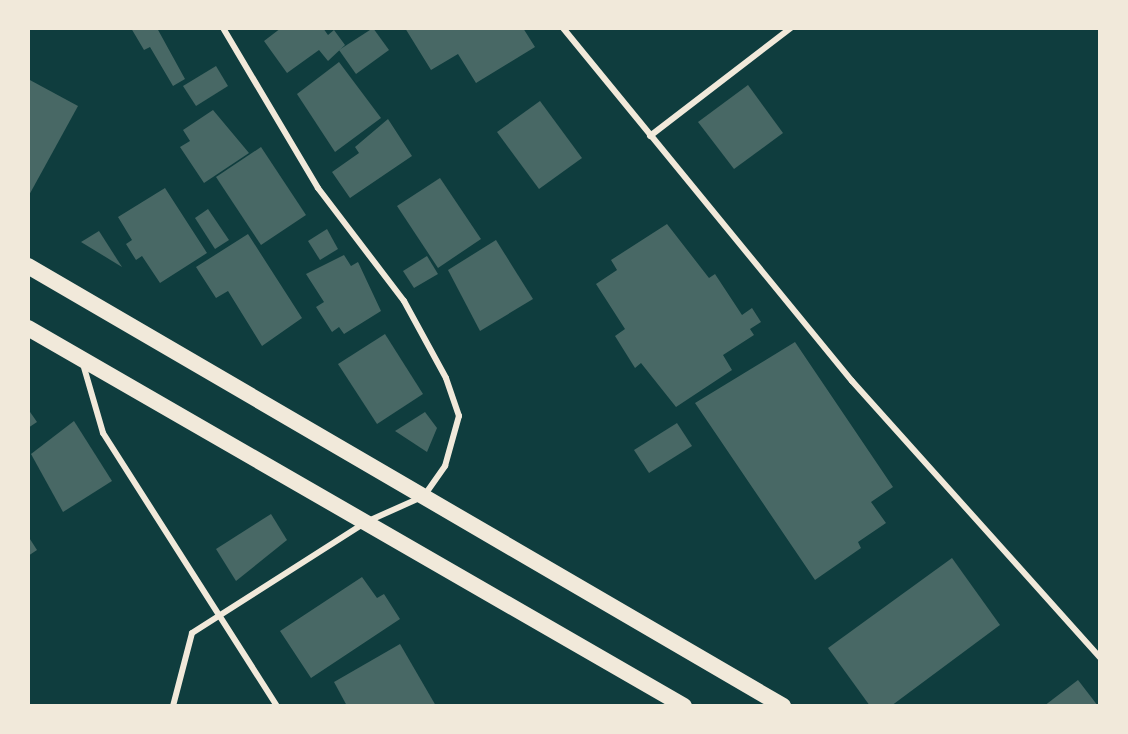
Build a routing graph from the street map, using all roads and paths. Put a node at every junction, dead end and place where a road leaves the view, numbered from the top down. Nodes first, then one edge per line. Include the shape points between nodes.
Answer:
1 (223, 28) edge
2 (563, 28) edge
3 (791, 28) edge
4 (650, 136) junction
5 (28, 266) edge
6 (28, 328) edge
7 (81, 358) junction
8 (424, 496) junction
9 (366, 522) junction
10 (217, 617) junction
11 (1100, 657) edge
12 (173, 705) edge
13 (277, 705) edge
14 (684, 705) edge
15 (783, 705) edge

1 - 8 street via 318,188 404,302 446,378 459,416 445,466
2 - 4 street
3 - 4 street
4 - 11 street via 852,381
5 - 8 highway
6 - 7 highway
7 - 9 highway
7 - 10 street via 103,433
8 - 9 street
8 - 15 highway
9 - 10 street
9 - 14 highway
10 - 12 street via 192,633
10 - 13 street

